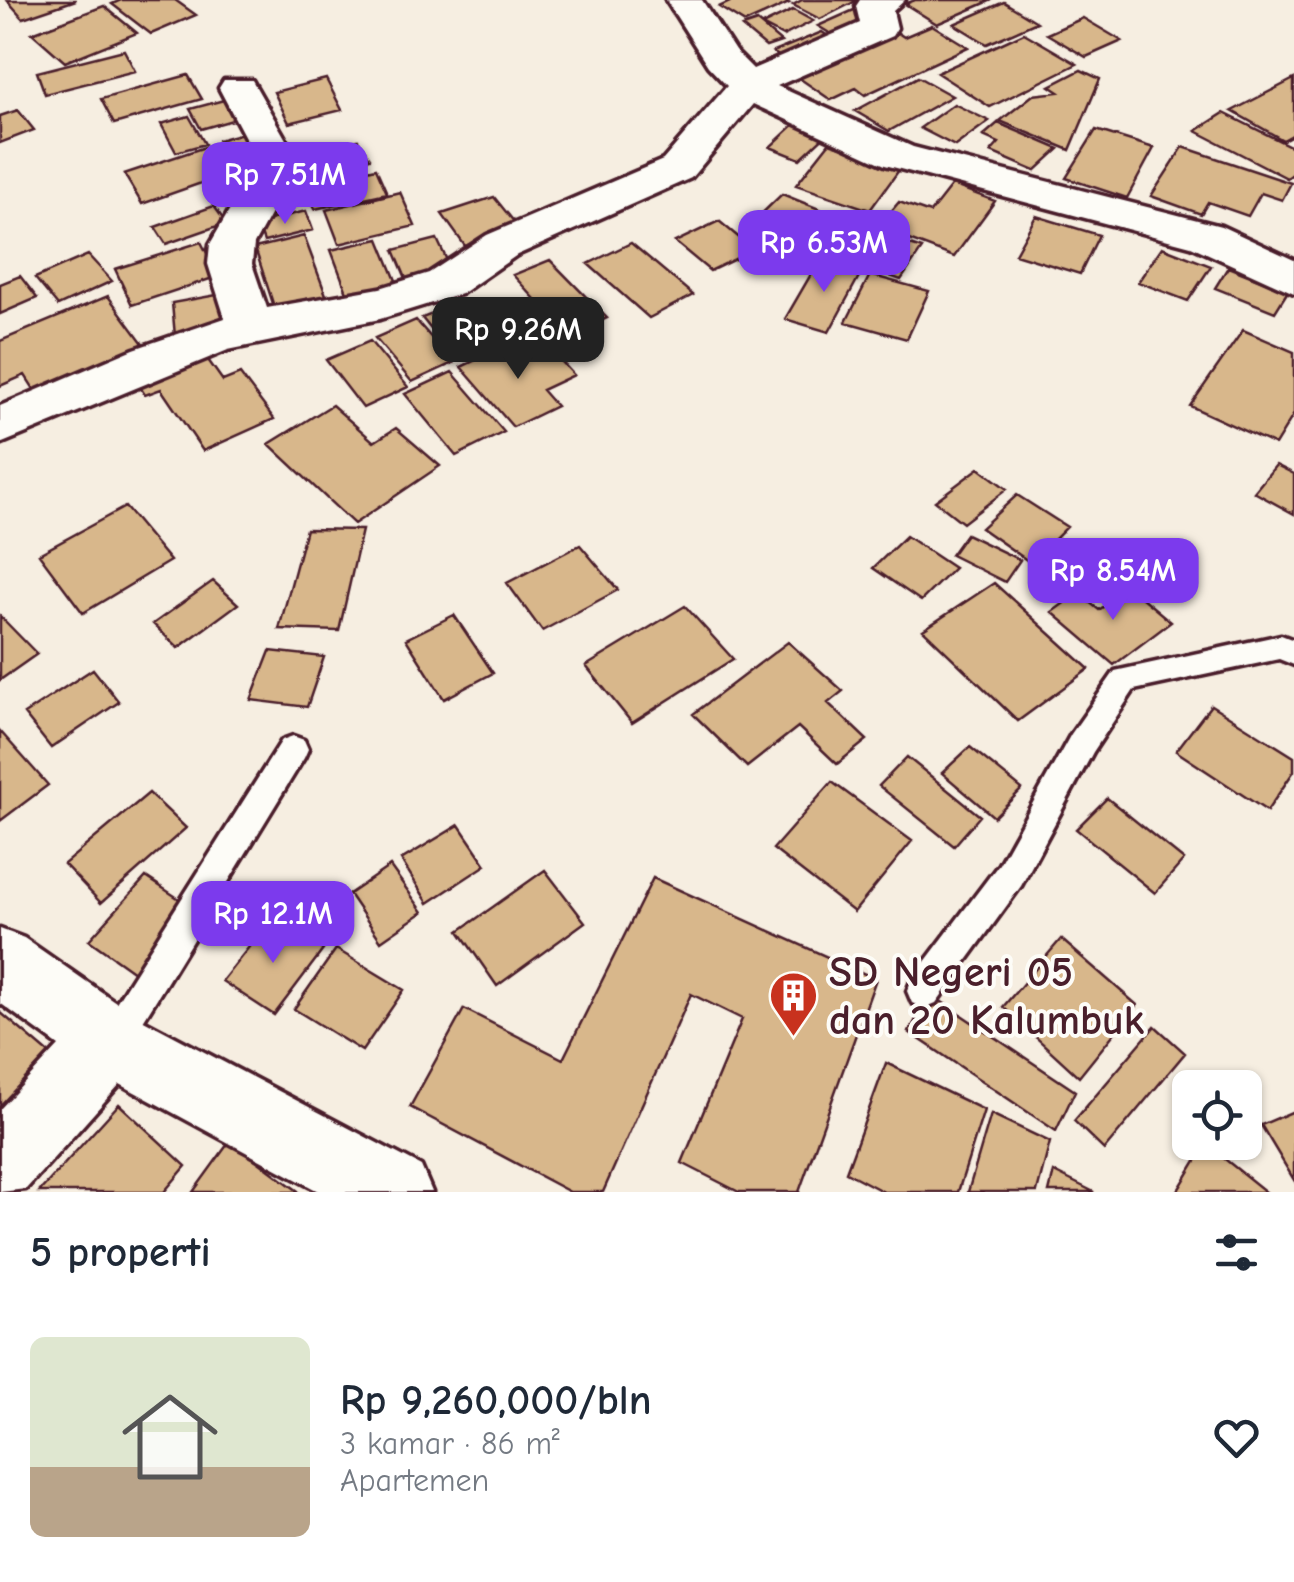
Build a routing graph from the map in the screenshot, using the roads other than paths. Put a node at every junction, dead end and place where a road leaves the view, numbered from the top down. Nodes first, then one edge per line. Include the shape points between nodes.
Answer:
1 (684, 0) edge
2 (887, 0) edge
3 (748, 85) junction
4 (238, 88) dead end
5 (1294, 278) edge
6 (251, 328) junction
7 (0, 426) edge
8 (1294, 654) edge
9 (293, 748) dead end
10 (0, 962) edge
11 (924, 991) dead end
12 (111, 1041) junction
13 (0, 1164) edge
14 (395, 1192) edge

1 - 3 street via 721,58
2 - 3 street via 874,6 879,28
3 - 5 street via 898,156 1206,236
3 - 6 street via 677,168 502,245 450,283 393,302
4 - 6 street via 268,142 266,184 232,244 230,264
6 - 7 street via 155,360
8 - 11 lane via 1281,647 1125,680 1082,743 1010,875
9 - 12 lane
10 - 12 street
12 - 13 street
12 - 14 street

